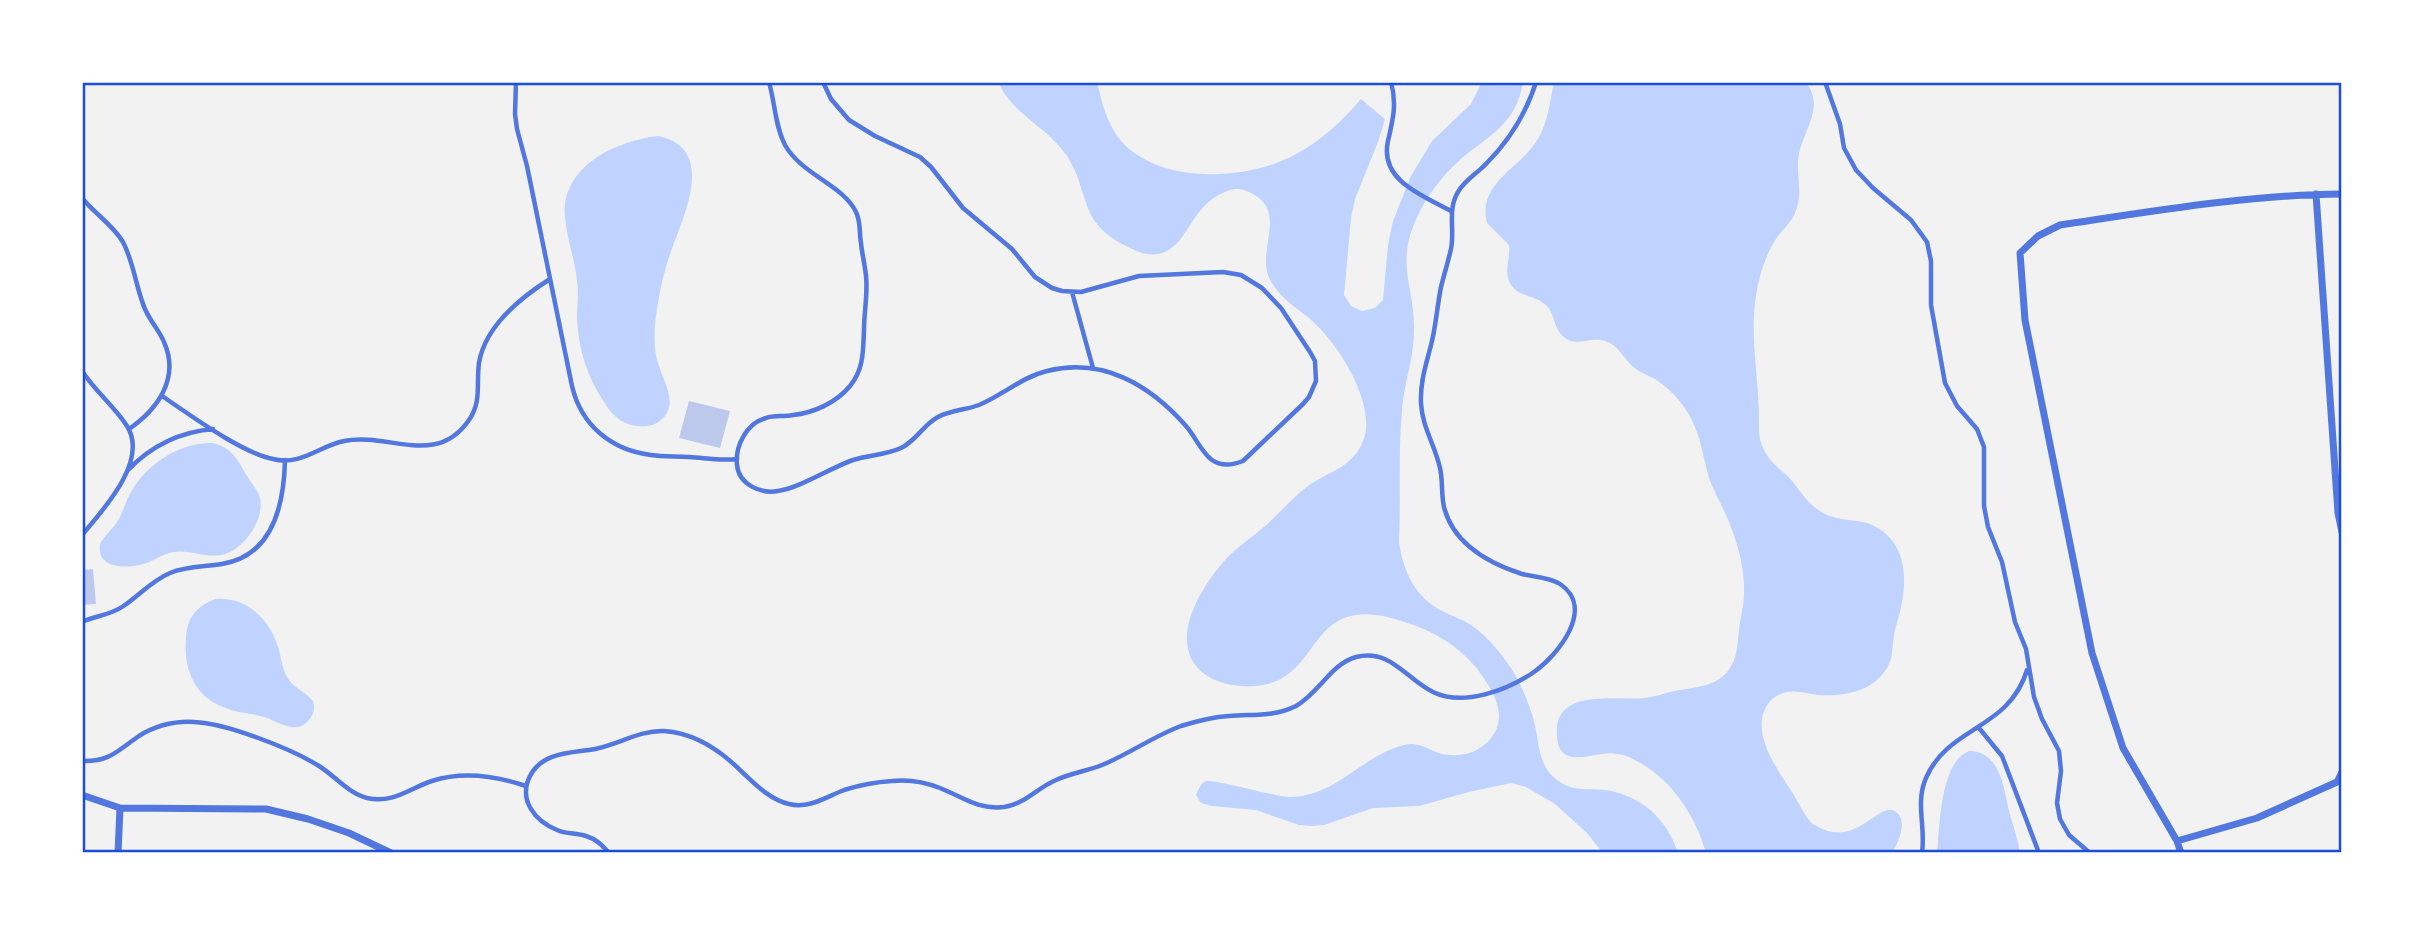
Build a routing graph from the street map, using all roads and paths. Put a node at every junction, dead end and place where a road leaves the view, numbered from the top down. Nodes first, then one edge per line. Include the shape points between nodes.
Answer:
1 (516, 82) edge
2 (769, 82) edge
3 (823, 82) edge
4 (1391, 82) edge
5 (1536, 82) edge
6 (1825, 82) edge
7 (2316, 194) junction
8 (2342, 194) edge
9 (82, 198) edge
10 (1451, 211) junction
11 (550, 279) junction
12 (1072, 292) junction
13 (1093, 368) junction
14 (82, 371) edge
15 (162, 396) junction
16 (129, 429) junction
17 (214, 429) junction
18 (737, 459) junction
19 (285, 460) junction
20 (128, 470) junction
21 (2342, 532) edge
22 (82, 535) edge
23 (82, 622) edge
24 (2029, 666) junction
25 (1979, 728) junction
26 (82, 761) edge
27 (2342, 772) edge
28 (526, 786) junction
29 (82, 795) edge
30 (120, 807) junction
31 (2177, 841) junction
32 (118, 853) edge
33 (391, 853) edge
34 (609, 853) edge
35 (1922, 853) edge
36 (2039, 853) edge
37 (2090, 853) edge
38 (2181, 853) edge

1 - 11 lane via 517,130
2 - 18 lane via 786,146 805,168 849,201 859,221 867,288 863,359 849,386 829,403 754,424 742,439
3 - 12 lane via 849,120 920,158 941,177 963,208 1012,249 1035,277 1052,288
4 - 10 lane via 1394,113 1388,156 1392,171 1405,185
5 - 10 lane via 1508,139 1460,188
6 - 24 lane via 1844,148 1856,170 1911,220 1927,242 1931,305 1945,383 1984,447 1985,515
7 - 8 street
7 - 21 street
7 - 31 street via 2211,202 2060,225 2038,236 2020,253 2025,320 2092,653 2123,748
9 - 15 lane via 123,243 144,306 166,346 170,366
10 - 28 lane via 1451,247 1421,399 1424,426 1439,461 1446,512 1456,534 1471,548 1506,568 1559,583 1570,594 1575,610 1563,642 1545,663 1523,678 1491,692 1448,697 1428,689 1390,660 1361,656 1342,663 1309,697 1284,711 1195,722 1056,780 1019,803 995,808 971,804 937,786 897,780 868,783 812,803 792,805 774,798 709,746 668,732 555,755 533,770
11 - 18 lane via 576,403 594,429 639,453
11 - 19 lane via 522,299 489,337 479,363 474,412 452,436 421,447 343,441 307,457
12 - 13 lane
12 - 13 lane via 1139,276 1241,275 1281,308 1317,371 1313,390 1303,404 1243,461 1228,465 1209,458 1173,412 1149,391 1122,376
13 - 18 lane via 1062,368 1033,376 976,406 937,417 902,448 852,460 780,491 749,485 740,475
14 - 16 lane
15 - 16 lane via 149,414
15 - 17 lane
16 - 20 lane via 132,450
17 - 19 lane via 259,455
17 - 20 lane via 160,443
19 - 23 lane via 274,525 254,552 233,562 173,572 112,612
20 - 22 lane
24 - 25 lane via 2012,701
24 - 37 lane via 2037,707 2062,761 2057,803 2060,819 2069,835
25 - 35 lane via 1947,749 1926,778 1920,806
25 - 36 lane via 2002,756
26 - 28 lane via 109,757 153,729 194,722 292,751 323,768 345,788 367,797 391,798 452,776 491,777
27 - 31 street via 2337,782 2257,818
28 - 34 lane via 530,808 545,824 587,836
29 - 30 street
30 - 32 street
30 - 33 street via 265,809 349,833
31 - 38 street

